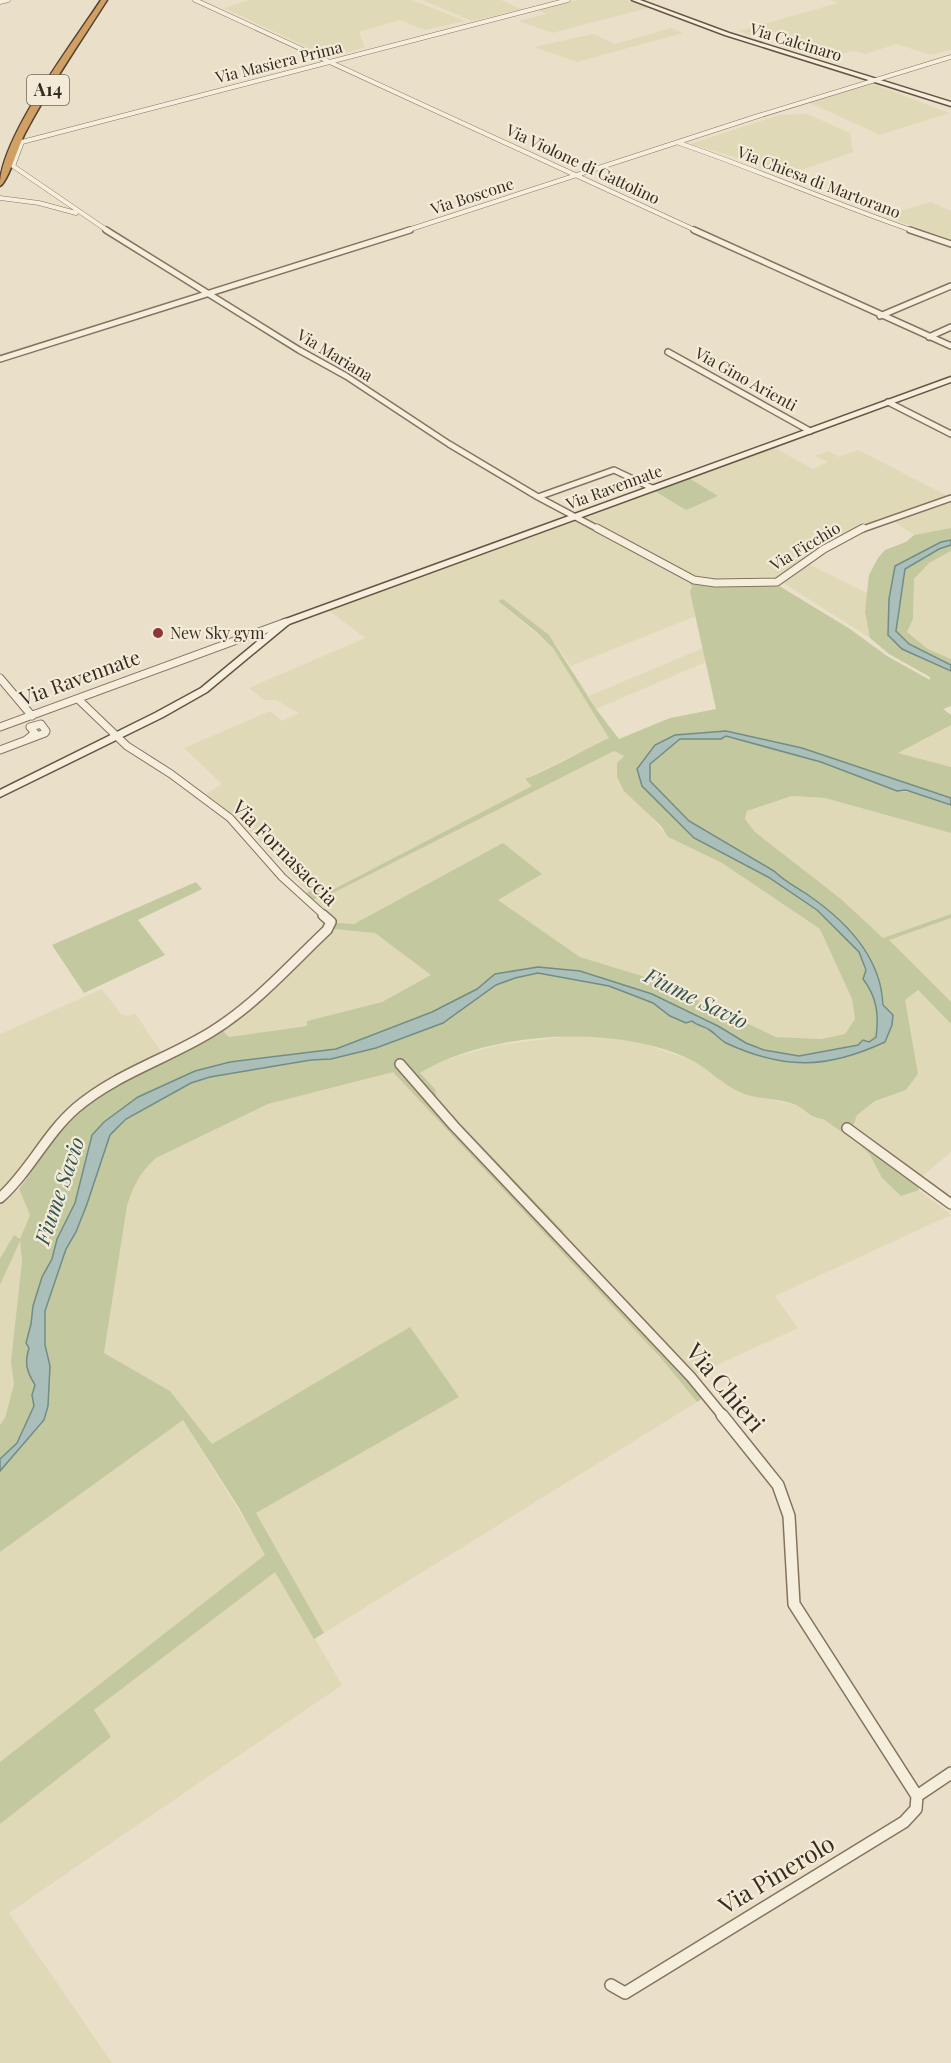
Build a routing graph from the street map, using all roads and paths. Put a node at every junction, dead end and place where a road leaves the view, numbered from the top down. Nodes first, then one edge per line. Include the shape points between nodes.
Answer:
1 (8, 0) edge
2 (97, 0) edge
3 (104, 0) edge
4 (195, 0) edge
5 (568, 0) edge
6 (635, 0) edge
7 (190, 1) edge
8 (0, 2) edge
9 (204, 4) junction
10 (951, 57) edge
11 (328, 63) junction
12 (873, 80) junction
13 (951, 104) edge
14 (10, 135) dead end
15 (678, 143) junction
16 (13, 166) joint
17 (576, 175) junction
18 (0, 184) edge
19 (0, 198) edge
20 (82, 215) junction
21 (951, 244) edge
22 (951, 286) edge
23 (207, 293) junction
24 (880, 316) junction
25 (951, 327) edge
26 (941, 332) junction
27 (929, 337) junction
28 (951, 337) edge
29 (951, 346) edge
30 (668, 352) dead end
31 (0, 359) edge
32 (951, 379) edge
33 (888, 402) junction
34 (810, 431) junction
35 (951, 434) edge
36 (652, 488) junction
37 (538, 497) junction
38 (951, 498) edge
39 (574, 517) junction
40 (286, 621) junction
41 (240, 638) junction
42 (262, 640) junction
43 (0, 678) edge
44 (78, 699) junction
45 (32, 716) junction
46 (0, 727) edge
47 (115, 736) junction
48 (26, 740) dead end
49 (0, 750) edge
50 (0, 794) edge
51 (309, 900) joint
52 (400, 1064) dead end
53 (847, 1128) dead end
54 (0, 1198) edge
55 (951, 1204) edge
56 (951, 1773) edge
57 (916, 1796) junction
58 (611, 1985) dead end

1 - 8 street
2 - 14 highway, A14
3 - 18 highway, A14 via 29,119
4 - 9 street, Via Violone di Gattolino
5 - 11 street, Via Masiera Prima
6 - 12 main road, Via Calcinaro
7 - 9 street, Via Violone di Gattolino
9 - 11 street, Via Violone di Gattolino
10 - 12 street, Via Boscone
11 - 16 street, Via Masiera Prima via 26,140
11 - 17 street, Via Violone di Gattolino
12 - 13 main road, Via Calcinaro
12 - 15 street, Via Boscone
15 - 17 street, Via Boscone
15 - 21 street, Via Chiesa di Martorano
16 - 20 street, Via Mariana
17 - 23 street, Via Boscone
17 - 24 street, Via Violone di Gattolino
19 - 20 street, Via Mariana via 39,203
20 - 23 street, Via Mariana
22 - 24 street
23 - 31 street, Via Boscone
23 - 37 street, Via Mariana
24 - 27 street, Via Violone di Gattolino
25 - 26 street
26 - 27 street
26 - 28 street
27 - 29 street, Via Violone di Gattolino
30 - 34 street, Via Gino Arienti
32 - 33 main road, Via Ravennate
33 - 34 main road, Via Ravennate
33 - 35 street
34 - 36 main road, Via Ravennate
36 - 37 street via 614,470
36 - 39 main road, Via Ravennate
37 - 39 street, Via Mariana
38 - 39 street, Via Ficchio via 864,528 824,549 777,582 694,580
39 - 40 main road, Via Ravennate
40 - 41 street, Via Ravennate
40 - 42 main road, Via Ravennate
41 - 42 street, Via Ravennate
41 - 44 street, Via Ravennate
42 - 47 main road via 204,690
43 - 45 street
44 - 45 street, Via Ravennate
44 - 47 street, Via Fornasaccia
45 - 46 street, Via Ravennate
47 - 50 main road
47 - 51 street, Via Fornasaccia via 230,818 282,878
48 - 49 street
51 - 54 street, Via Fornasaccia via 331,922 327,930 230,1020 76,1107 54,1130 10,1191
52 - 57 street, Via Chieri via 691,1377 778,1485 789,1516 794,1604
53 - 55 street
56 - 57 street
57 - 58 street, Via Pinerolo via 916,1809 904,1822 625,1993

